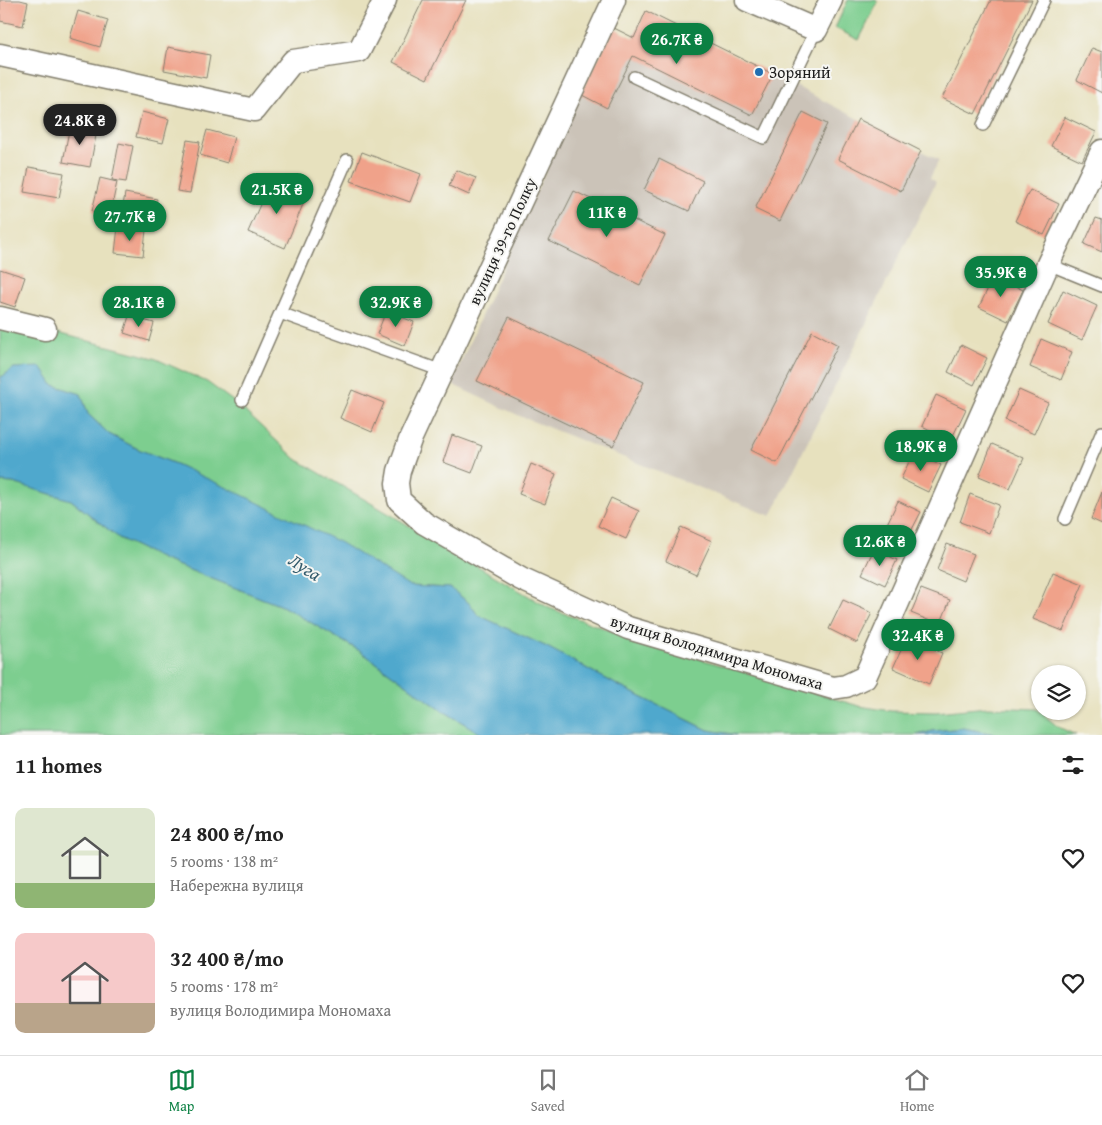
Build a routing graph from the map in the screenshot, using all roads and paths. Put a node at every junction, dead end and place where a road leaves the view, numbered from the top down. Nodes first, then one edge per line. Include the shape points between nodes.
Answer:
1 (385, 0) edge
2 (614, 0) edge
3 (747, 0) edge
4 (831, 0) edge
5 (1044, 0) edge
6 (816, 30) junction
7 (0, 54) edge
8 (634, 77) dead end
9 (983, 125) dead end
10 (1102, 151) edge
11 (347, 160) dead end
12 (1048, 264) junction
13 (1102, 286) edge
14 (280, 313) junction
15 (0, 318) edge
16 (45, 329) dead end
17 (442, 371) junction
18 (242, 400) dead end
19 (1102, 432) edge
20 (397, 483) joint
21 (1065, 519) dead end

1 - 7 street via 359,51 293,61 254,110
2 - 17 street, вулиця 39-го Полку
3 - 6 street
4 - 6 street
5 - 9 lane
6 - 8 lane via 764,138
10 - 12 street, вулиця Володимира Мономаха
11 - 14 lane
12 - 13 lane
12 - 20 street, вулиця Володимира Мономаха via 865,677 846,686 833,688 628,628 521,579 424,524 399,500
14 - 17 lane
14 - 18 lane
15 - 16 street
17 - 20 street, вулиця 39-го Полку via 410,440
19 - 21 lane

